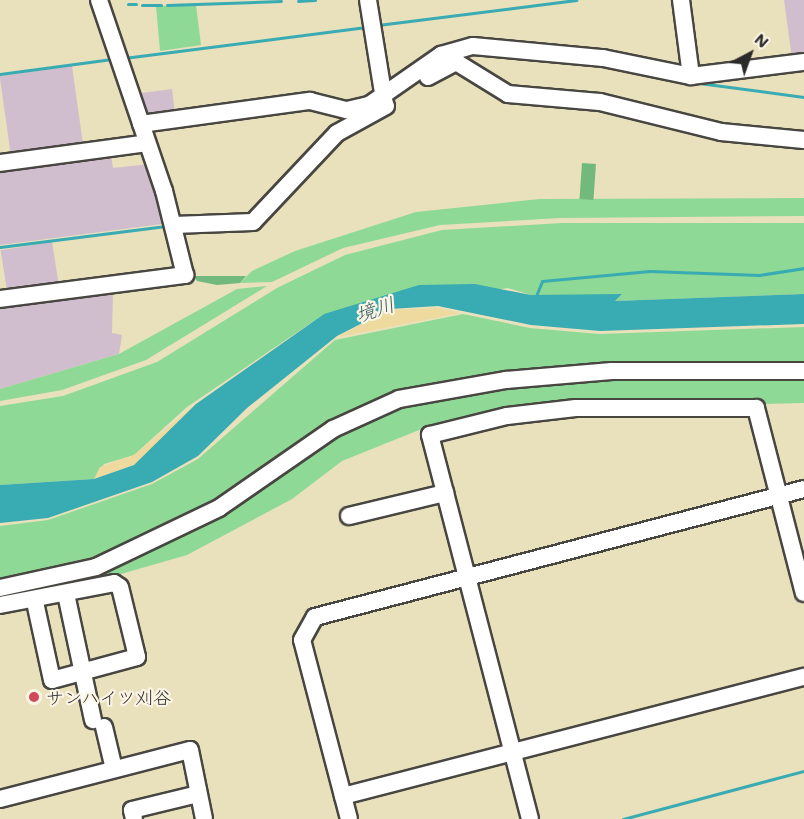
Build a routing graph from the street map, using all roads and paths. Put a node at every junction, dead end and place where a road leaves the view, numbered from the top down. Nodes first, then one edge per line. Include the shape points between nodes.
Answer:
1 (99, 0) edge
2 (368, 0) edge
3 (681, 0) edge
4 (804, 62) edge
5 (691, 76) junction
6 (383, 102) junction
7 (141, 124) junction
8 (804, 140) edge
9 (147, 143) junction
10 (0, 163) edge
11 (174, 225) junction
12 (0, 299) edge
13 (804, 371) edge
14 (804, 489) edge
15 (445, 493) junction
16 (779, 496) junction
17 (349, 516) dead end
18 (465, 579) junction
19 (0, 588) edge
20 (804, 593) edge
21 (66, 594) junction
22 (35, 602) junction
23 (0, 605) edge
24 (83, 673) junction
25 (804, 677) edge
26 (512, 754) junction
27 (114, 769) junction
28 (198, 794) junction
29 (343, 796) junction
30 (0, 799) edge
31 (134, 819) edge
32 (204, 819) edge
33 (349, 819) edge
34 (530, 819) edge

1 - 7 street
2 - 6 street
3 - 5 street
4 - 5 street
5 - 6 street via 603,58 473,46 441,55
6 - 7 street via 346,110 310,101
6 - 8 street via 456,62 508,94 600,102 721,132
6 - 11 street via 337,133 253,222
7 - 9 street
9 - 10 street
9 - 11 street
11 - 12 street via 185,275
13 - 19 street via 612,370 506,380 399,399 333,429 219,508 116,558 70,577
14 - 16 street
15 - 16 street via 430,435 453,426 576,408 756,408
15 - 17 street
15 - 18 street
16 - 18 street
16 - 20 street
18 - 26 street
18 - 29 street via 315,617 302,640
21 - 22 street
21 - 24 street
21 - 24 street via 114,583 120,587 138,657
22 - 23 street
22 - 24 street via 52,680
24 - 27 street
25 - 26 street
26 - 29 street
26 - 34 street
27 - 28 street via 190,750
27 - 30 street
28 - 31 street via 132,810
28 - 32 street
29 - 33 street

